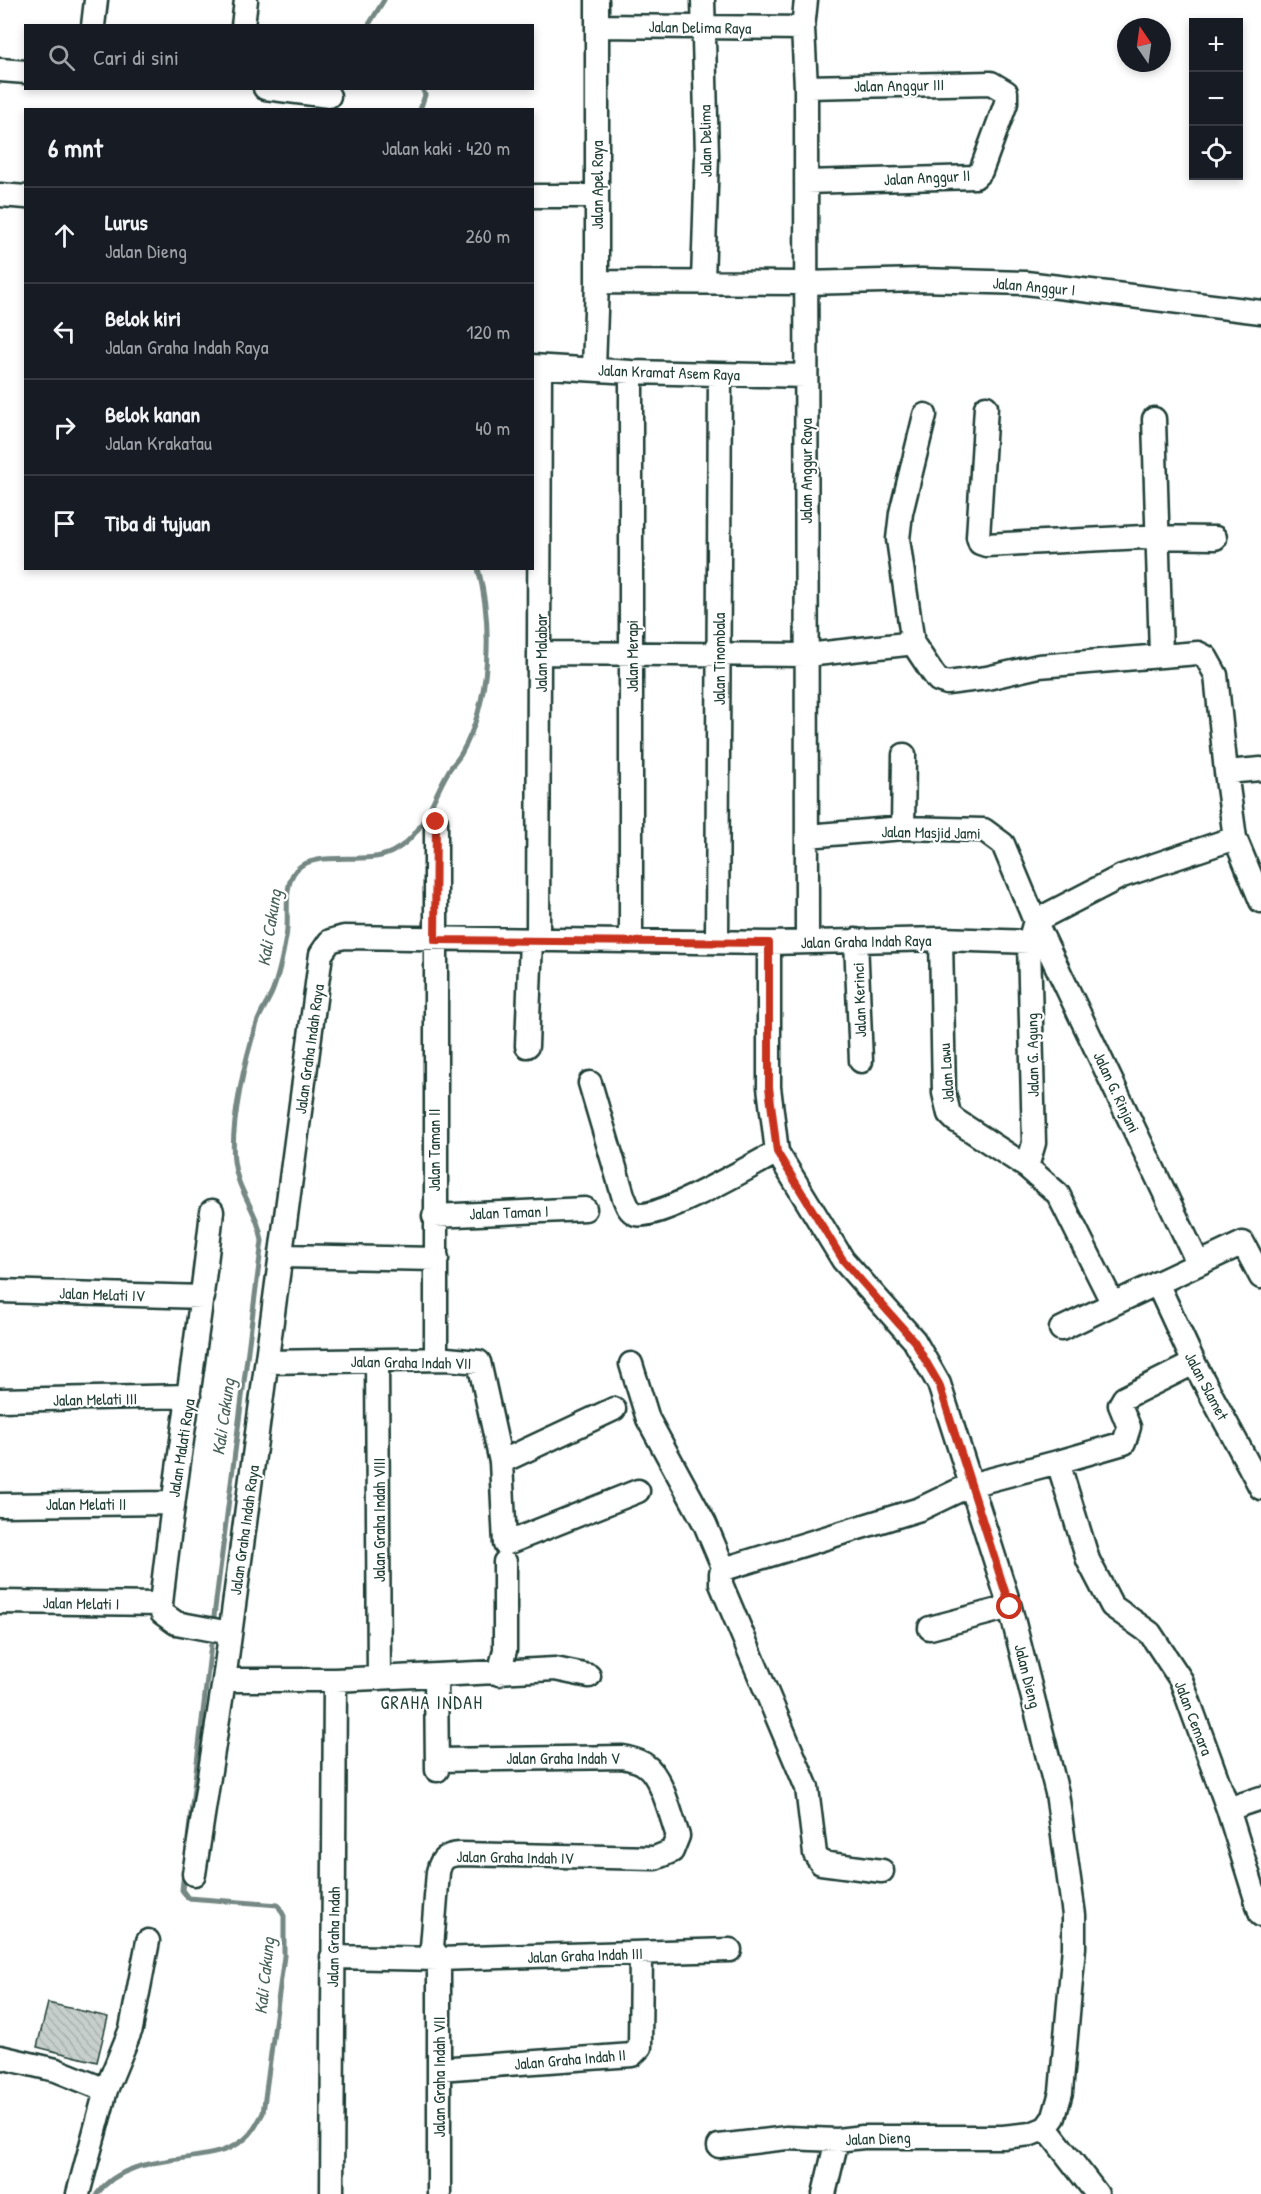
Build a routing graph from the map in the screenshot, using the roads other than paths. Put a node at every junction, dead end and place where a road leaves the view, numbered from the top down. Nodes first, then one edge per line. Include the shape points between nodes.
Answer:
1 (96, 0) edge
2 (246, 0) edge
3 (597, 0) edge
4 (703, 0) edge
5 (806, 0) edge
6 (93, 24) edge
7 (243, 24) edge
8 (597, 26) junction
9 (703, 26) junction
10 (803, 28) junction
11 (0, 70) edge
12 (24, 72) edge
13 (992, 83) joint
14 (806, 87) junction
15 (281, 90) edge
16 (329, 96) dead end
17 (806, 182) junction
18 (0, 195) edge
19 (534, 196) edge
20 (597, 196) junction
21 (24, 197) edge
22 (704, 281) junction
23 (597, 282) junction
24 (806, 283) junction
25 (1261, 312) edge
26 (536, 367) edge
27 (594, 369) junction
28 (631, 372) junction
29 (720, 375) junction
30 (806, 375) junction
31 (986, 407) dead end
32 (925, 415) dead end
33 (1154, 419) dead end
34 (1159, 537) junction
35 (1215, 538) dead end
36 (910, 639) junction
37 (541, 653) junction
38 (632, 654) junction
39 (807, 655) junction
40 (1161, 655) junction
41 (719, 656) junction
42 (904, 755) dead end
43 (1261, 769) edge
44 (1226, 772) junction
45 (436, 822) dead end
46 (903, 828) junction
47 (807, 836) junction
48 (1235, 838) junction
49 (1261, 901) edge
50 (1032, 932) junction
51 (535, 939) junction
52 (941, 939) junction
53 (435, 940) junction
54 (631, 940) junction
55 (856, 940) junction
56 (717, 942) junction
57 (807, 942) junction
58 (769, 943) junction
59 (527, 1046) dead end
60 (861, 1061) dead end
61 (590, 1083) dead end
62 (777, 1152) junction
63 (1027, 1167) junction
64 (585, 1209) dead end
65 (213, 1211) dead end
66 (434, 1216) junction
67 (281, 1256) junction
68 (437, 1259) junction
69 (1198, 1263) junction
70 (1261, 1277) edge
71 (1157, 1283) junction
72 (0, 1291) edge
73 (203, 1298) junction
74 (1113, 1304) junction
75 (1061, 1329) dead end
76 (435, 1359) junction
77 (377, 1361) junction
78 (267, 1362) junction
79 (1194, 1363) junction
80 (631, 1364) dead end
81 (189, 1396) junction
82 (0, 1400) edge
83 (614, 1409) dead end
84 (501, 1462) junction
85 (1059, 1462) junction
86 (970, 1485) junction
87 (1261, 1488) edge
88 (638, 1491) dead end
89 (172, 1503) junction
90 (0, 1505) edge
91 (505, 1553) junction
92 (724, 1569) junction
93 (0, 1602) edge
94 (161, 1604) junction
95 (1010, 1607) junction
96 (930, 1628) dead end
97 (222, 1631) junction
98 (499, 1674) junction
99 (436, 1675) junction
100 (589, 1676) dead end
101 (379, 1678) junction
102 (224, 1680) junction
103 (335, 1680) junction
104 (1261, 1798) edge
105 (1228, 1809) junction
106 (655, 1858) joint
107 (882, 1871) dead end
108 (194, 1874) dead end
109 (1261, 1915) edge
110 (148, 1941) dead end
111 (730, 1950) dead end
112 (641, 1953) junction
113 (333, 1957) junction
114 (439, 1959) junction
115 (0, 2057) edge
116 (439, 2068) junction
117 (106, 2090) junction
118 (1046, 2128) junction
119 (837, 2140) junction
120 (719, 2146) dead end
121 (78, 2194) edge
122 (332, 2194) edge
123 (438, 2194) edge
124 (824, 2194) edge
125 (1097, 2194) edge

1 - 6 street
2 - 7 street
3 - 8 street, Jalan Apel Raya
4 - 9 street, Jalan Delima
5 - 10 street, Jalan Anggur Raya
8 - 9 street, Jalan Delima Raya
8 - 20 street, Jalan Apel Raya
9 - 10 street, Jalan Delima Raya
9 - 22 street, Jalan Delima via 707,156
10 - 14 street, Jalan Anggur Raya
11 - 12 street
13 - 14 street, Jalan Anggur III
13 - 17 street, Jalan Anggur II via 1006,92 1006,103 981,171 975,177
14 - 17 street, Jalan Anggur Raya
15 - 16 street
17 - 24 street, Jalan Anggur Raya
18 - 21 street
19 - 20 street
20 - 23 street, Jalan Apel Raya
22 - 23 street, Jalan Anggur I
22 - 24 street, Jalan Anggur I
23 - 27 street, Jalan Apel Raya
24 - 25 street, Jalan Anggur I via 1026,282
24 - 30 street, Jalan Anggur Raya
26 - 27 street, Jalan Kramat Asem Raya
26 - 37 street, Jalan Malabar
27 - 28 street, Jalan Kramat Asem Raya
28 - 29 street, Jalan Kramat Asem Raya
28 - 38 street, Jalan Merapi
29 - 30 street, Jalan Kramat Asem Raya
29 - 41 street, Jalan Tinombala
30 - 39 street, Jalan Anggur Raya
31 - 34 street via 980,543
32 - 36 street via 898,539
33 - 34 street
34 - 35 street
34 - 40 street
36 - 39 street via 906,644
36 - 40 street via 932,672 947,683 1040,666
37 - 38 street
37 - 51 street, Jalan Malabar
38 - 41 street
38 - 54 street, Jalan Merapi
39 - 41 street
39 - 47 street, Jalan Anggur Raya
40 - 44 street via 1198,653 1213,665
41 - 56 street, Jalan Tinombala
42 - 46 street
43 - 44 street
44 - 48 street
45 - 53 street, Jalan Taman II
46 - 47 street, Jalan Masjid Jami
46 - 50 street, Jalan Masjid Jami via 984,830 1003,844
47 - 57 street, Jalan Anggur Raya
48 - 49 street
48 - 50 street via 1122,876
50 - 52 street, Jalan Graha Indah Raya
50 - 63 street, Jalan G. Agung via 1034,1143
50 - 69 street, Jalan G. Rinjani
51 - 53 street, Jalan Graha Indah Raya
51 - 54 street, Jalan Graha Indah Raya
51 - 59 street, Jalan Malabar
52 - 55 street, Jalan Graha Indah Raya
52 - 63 street, Jalan Lawu via 944,1093 950,1114
53 - 66 street, Jalan Taman II
53 - 67 street, Jalan Graha Indah Raya via 344,937 330,941 321,954
54 - 56 street, Jalan Graha Indah Raya
55 - 57 street, Jalan Graha Indah Raya
55 - 60 street, Jalan Kerinci
56 - 58 street, Jalan Graha Indah Raya
57 - 58 street, Jalan Graha Indah Raya
58 - 62 street, Jalan Dieng via 769,1087
61 - 62 street via 623,1195 635,1214 645,1215 698,1195
62 - 86 street, Jalan Dieng via 843,1260 914,1341 939,1384
63 - 74 street, Jalan Lawu via 1058,1194
64 - 66 street, Jalan Taman I
65 - 73 street, Jalan Malati Raya
66 - 68 street, Jalan Taman II
67 - 68 street
67 - 78 street, Jalan Graha Indah Raya
68 - 76 street, Jalan Taman II
69 - 70 street via 1243,1243
69 - 71 street
71 - 74 street
71 - 79 street, Jalan Slamet
72 - 73 street, Jalan Melati IV
73 - 81 street, Jalan Malati Raya
74 - 75 street
76 - 77 street, Jalan Graha Indah VII
76 - 84 street, Jalan Graha Indah VII via 479,1362
77 - 78 street, Jalan Graha Indah VII
77 - 101 street, Jalan Graha Indah VIII
78 - 97 street, Jalan Graha Indah Raya
79 - 85 street via 1124,1398 1120,1405 1129,1427 1124,1443
79 - 87 street, Jalan Slamet
80 - 92 street via 648,1419 705,1524
81 - 82 street, Jalan Melati III
81 - 89 street, Jalan Malati Raya
83 - 84 street
84 - 91 street, Jalan Graha Indah VII
85 - 86 street
85 - 105 street, Jalan Cemara via 1088,1560 1112,1605 1150,1633 1181,1680
86 - 92 street via 920,1509
86 - 95 street, Jalan Dieng
88 - 91 street
89 - 90 street, Jalan Melati II
89 - 94 street, Jalan Malati Raya
91 - 98 street, Jalan Graha Indah VII via 505,1650
92 - 107 street via 721,1584 807,1788 815,1854 821,1863 830,1866
93 - 94 street, Jalan Melati I
94 - 97 street via 162,1613 176,1623
95 - 96 street
95 - 118 street, Jalan Dieng via 1057,1794 1074,1915 1060,2091 1054,2117
97 - 102 street, Jalan Graha Indah Raya
98 - 99 street
98 - 100 street via 555,1669
99 - 101 street
99 - 106 street, Jalan Graha Indah V via 437,1765 623,1757 638,1761 657,1776 678,1836 672,1851
101 - 103 street
102 - 103 street
102 - 108 street, Jalan Graha Indah Raya
103 - 113 street, Jalan Graha Indah
104 - 105 street
105 - 109 street, Jalan Cemara
106 - 114 street, Jalan Graha Indah IV via 460,1854 445,1857 438,1872 432,1947
110 - 117 street via 131,2029
111 - 112 street, Jalan Graha Indah III
112 - 114 street, Jalan Graha Indah III
112 - 116 street, Jalan Graha Indah II via 640,2047 632,2055
113 - 114 street, Jalan Graha Indah III
113 - 122 street, Jalan Graha Indah
114 - 116 street, Jalan Graha Indah VII
115 - 117 street via 56,2070
116 - 123 street, Jalan Graha Indah VII
117 - 121 street
118 - 119 street, Jalan Dieng via 1004,2137
118 - 125 street
119 - 120 street via 787,2138
119 - 124 street, Jalan Dieng

